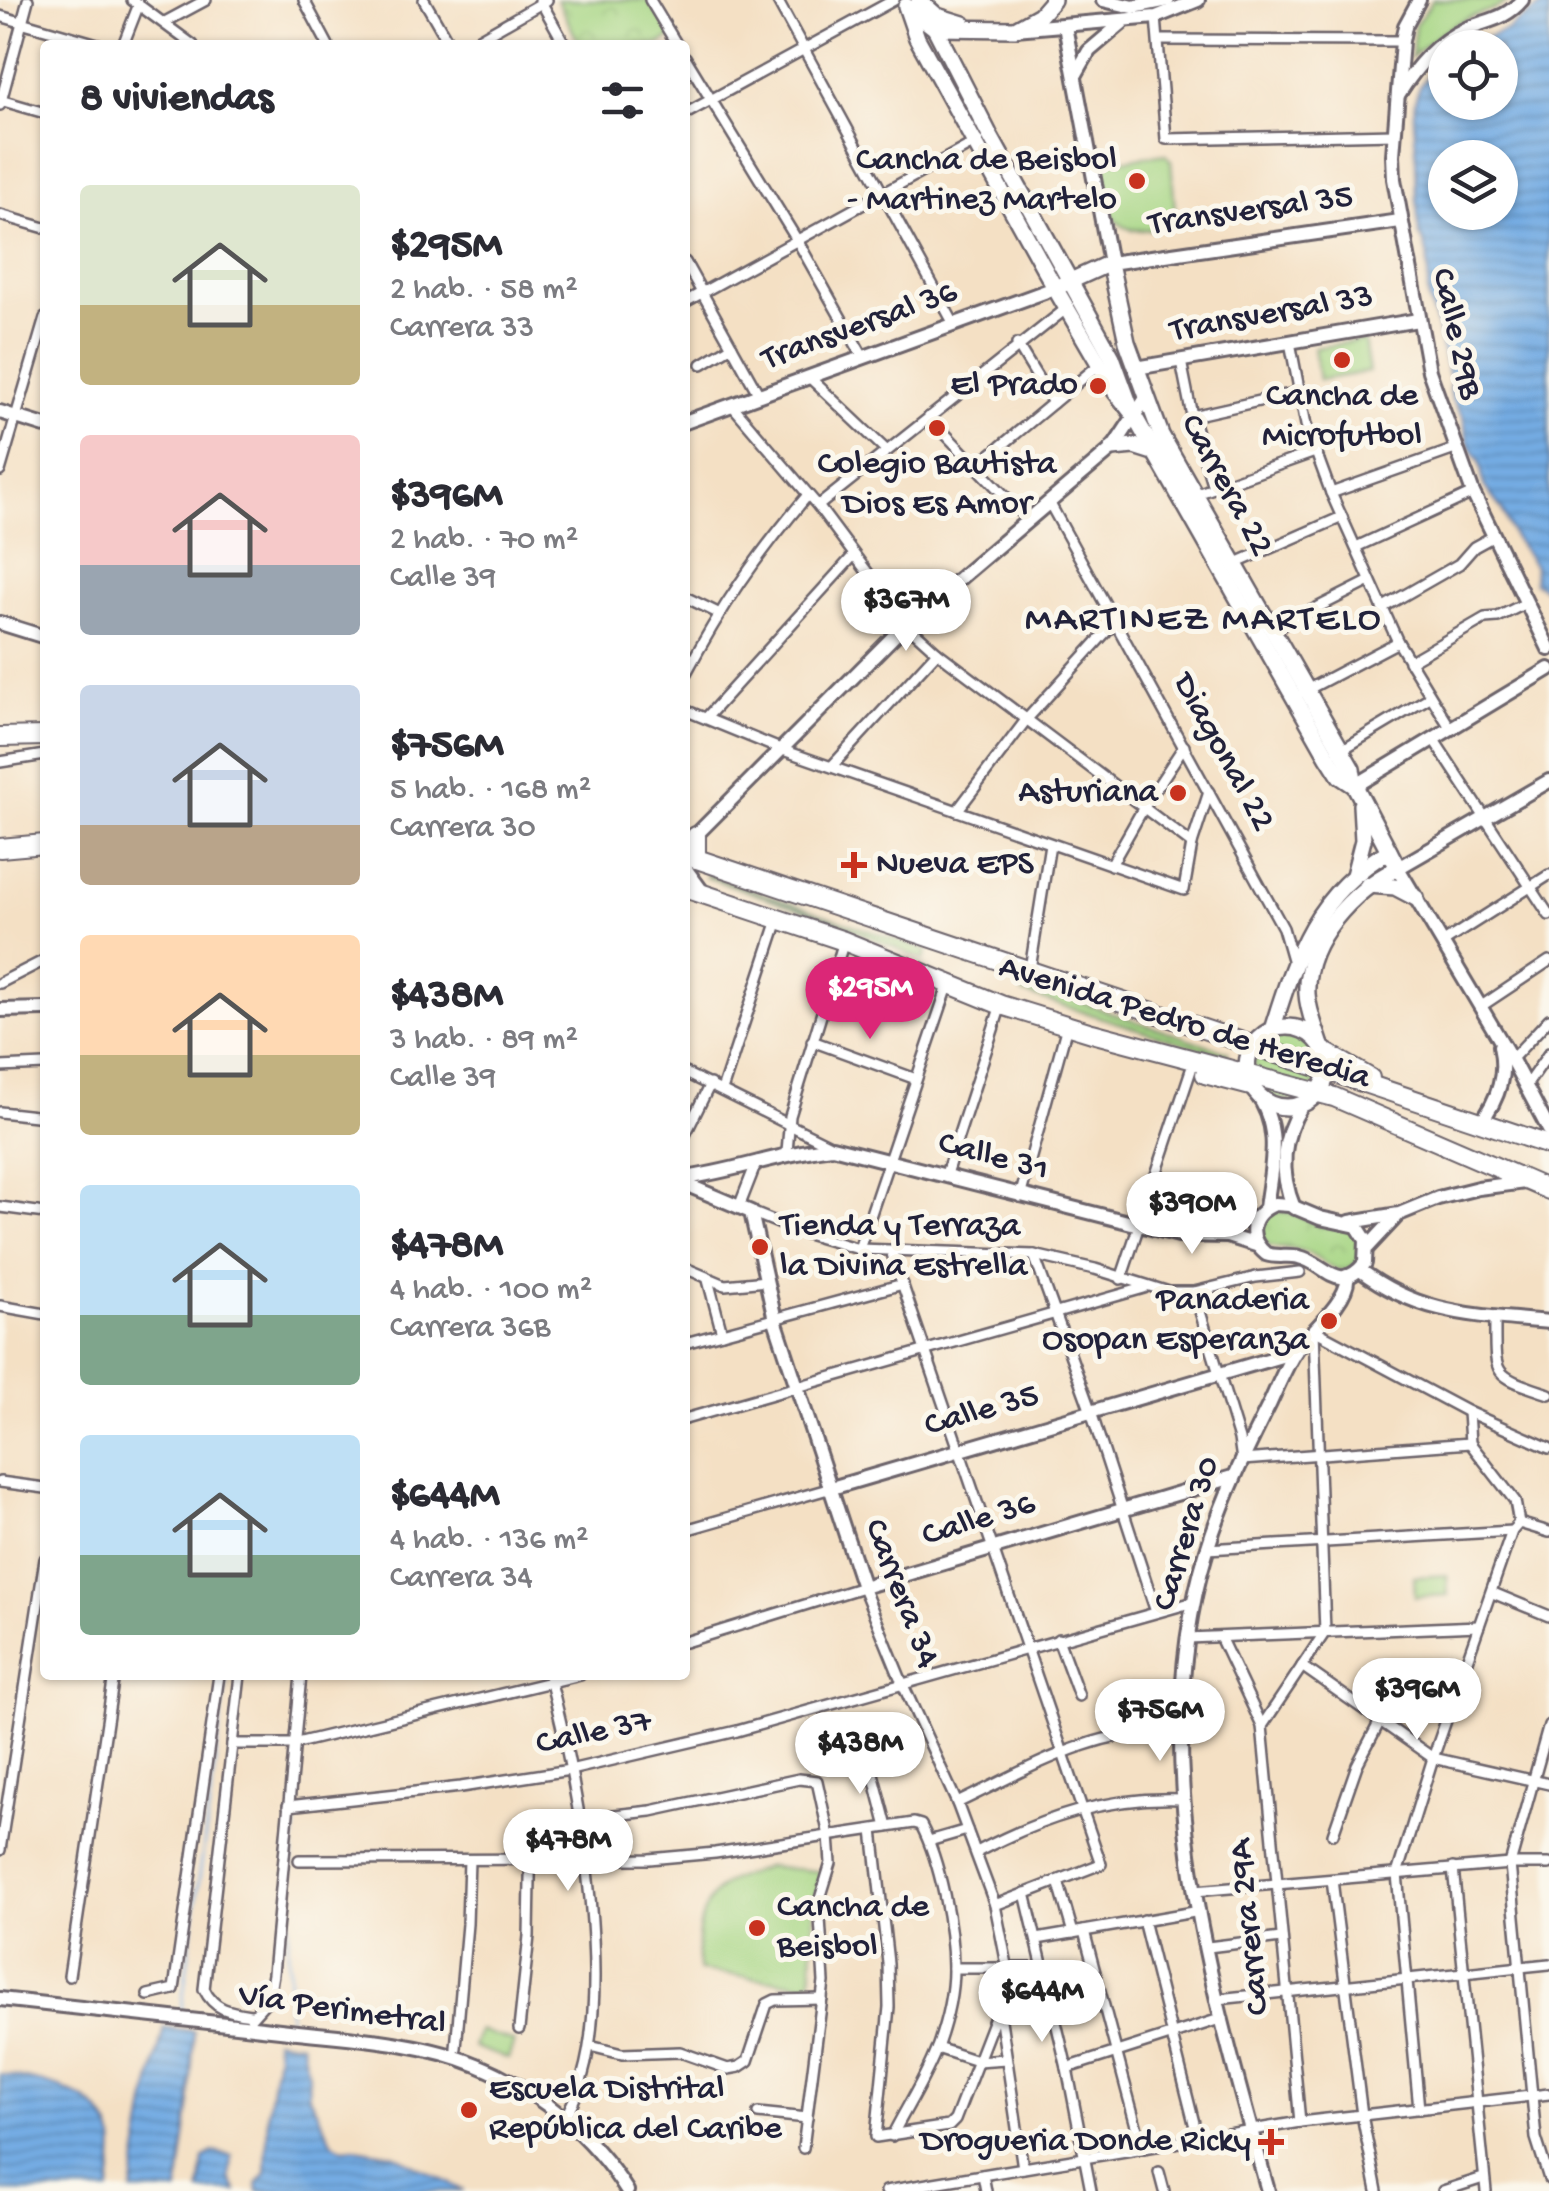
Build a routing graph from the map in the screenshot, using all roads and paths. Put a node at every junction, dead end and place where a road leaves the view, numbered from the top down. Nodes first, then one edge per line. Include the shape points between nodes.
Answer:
1 (28, 0) edge
2 (206, 0) edge
3 (304, 0) edge
4 (424, 0) edge
5 (650, 0) edge
6 (777, 0) edge
7 (1053, 0) edge
8 (1103, 0) edge
9 (1168, 0) edge
10 (1198, 0) edge
11 (1418, 0) edge
12 (1522, 0) edge
13 (543, 1) edge
14 (905, 1) edge
15 (136, 2) edge
16 (0, 16) edge
17 (1156, 18) junction
18 (21, 22) junction
19 (165, 22) junction
20 (1123, 22) junction
21 (1065, 26) junction
22 (935, 28) junction
23 (980, 28) junction
24 (1015, 29) junction
25 (84, 40) edge
26 (125, 40) edge
27 (187, 40) edge
28 (325, 40) edge
29 (447, 40) edge
30 (477, 40) edge
31 (562, 40) edge
32 (671, 40) edge
33 (1160, 40) junction
34 (1402, 41) junction
35 (804, 50) junction
36 (690, 64) edge
37 (1075, 76) junction
38 (1396, 97) junction
39 (712, 98) junction
40 (0, 102) edge
41 (690, 111) edge
42 (40, 112) edge
43 (990, 134) junction
44 (1395, 134) junction
45 (973, 144) junction
46 (883, 193) junction
47 (0, 214) edge
48 (1400, 222) junction
49 (40, 226) edge
50 (797, 240) junction
51 (1110, 262) junction
52 (690, 271) edge
53 (1062, 284) junction
54 (702, 293) junction
55 (690, 299) edge
56 (1067, 308) junction
57 (1418, 320) junction
58 (954, 324) junction
59 (40, 335) edge
60 (1290, 342) junction
61 (1017, 344) junction
62 (732, 346) junction
63 (863, 357) junction
64 (1101, 357) junction
65 (1181, 361) junction
66 (702, 364) dead end
67 (1136, 368) junction
68 (809, 377) junction
69 (1299, 392) junction
70 (759, 395) junction
71 (1146, 398) junction
72 (1054, 403) junction
73 (732, 405) junction
74 (0, 412) edge
75 (1133, 414) junction
76 (1192, 416) junction
77 (16, 417) junction
78 (930, 417) junction
79 (690, 420) edge
80 (40, 424) edge
81 (1113, 448) junction
82 (1455, 449) junction
83 (887, 451) junction
84 (1153, 452) junction
85 (1316, 452) junction
86 (978, 466) junction
87 (0, 471) edge
88 (1213, 488) junction
89 (1332, 493) junction
90 (1473, 493) junction
91 (808, 496) junction
92 (1187, 497) junction
93 (1049, 502) junction
94 (818, 506) junction
95 (1342, 518) junction
96 (1028, 520) junction
97 (1494, 536) junction
98 (1356, 547) junction
99 (854, 555) junction
100 (1227, 567) junction
101 (1370, 581) junction
102 (690, 600) edge
103 (1526, 603) junction
104 (1382, 608) junction
105 (718, 613) junction
106 (1116, 622) junction
107 (0, 623) edge
108 (906, 624) junction
109 (1266, 634) junction
110 (40, 636) edge
111 (1398, 642) junction
112 (1549, 648) edge
113 (938, 652) junction
114 (1409, 662) junction
115 (690, 666) edge
116 (1549, 669) edge
117 (1300, 694) junction
118 (1430, 697) junction
119 (690, 712) edge
120 (706, 718) junction
121 (1026, 720) junction
122 (1451, 730) junction
123 (40, 736) edge
124 (0, 737) edge
125 (1434, 740) junction
126 (1184, 746) junction
127 (780, 750) junction
128 (1334, 754) junction
129 (40, 756) edge
130 (0, 762) edge
131 (832, 766) junction
132 (1549, 781) edge
133 (1355, 786) junction
134 (1209, 792) junction
135 (1144, 807) junction
136 (957, 811) junction
137 (1486, 818) junction
138 (40, 844) edge
139 (1050, 844) junction
140 (1192, 844) junction
141 (0, 848) edge
142 (1389, 851) junction
143 (690, 852) edge
144 (690, 853) edge
145 (690, 856) edge
146 (1111, 865) junction
147 (1398, 868) junction
148 (1354, 875) junction
149 (1549, 875) edge
150 (1368, 886) junction
151 (1530, 886) junction
152 (690, 890) edge
153 (704, 894) junction
154 (1416, 898) junction
155 (1549, 915) edge
156 (779, 918) junction
157 (1283, 928) junction
158 (1304, 937) junction
159 (844, 941) junction
160 (1442, 943) junction
161 (1320, 944) junction
162 (1549, 961) edge
163 (40, 963) edge
164 (1293, 963) junction
165 (1030, 972) junction
166 (0, 983) edge
167 (948, 986) junction
168 (1001, 1005) junction
169 (1480, 1007) junction
170 (40, 1009) edge
171 (0, 1010) edge
172 (1549, 1019) edge
173 (1067, 1026) junction
174 (1092, 1034) junction
175 (1262, 1038) junction
176 (812, 1041) junction
177 (1549, 1053) edge
178 (1324, 1056) junction
179 (1507, 1064) junction
180 (40, 1065) edge
181 (0, 1067) edge
182 (1191, 1070) junction
183 (690, 1075) edge
184 (916, 1078) junction
185 (710, 1084) junction
186 (1251, 1084) junction
187 (1526, 1086) junction
188 (722, 1090) junction
189 (1310, 1099) junction
190 (0, 1112) edge
191 (40, 1116) edge
192 (1480, 1123) junction
193 (789, 1124) junction
194 (690, 1126) edge
195 (1549, 1130) edge
196 (1549, 1146) edge
197 (832, 1147) junction
198 (787, 1152) junction
199 (890, 1160) junction
200 (757, 1161) junction
201 (945, 1176) junction
202 (690, 1180) edge
203 (1528, 1182) junction
204 (690, 1183) edge
205 (1549, 1190) edge
206 (1020, 1197) junction
207 (0, 1207) edge
208 (1294, 1208) junction
209 (745, 1210) junction
210 (40, 1212) edge
211 (1261, 1213) junction
212 (1399, 1214) junction
213 (1348, 1222) junction
214 (1139, 1225) junction
215 (1256, 1246) junction
216 (1368, 1247) junction
217 (859, 1249) junction
218 (891, 1251) junction
219 (1034, 1256) junction
220 (690, 1271) edge
221 (1300, 1272) dead end
222 (1354, 1273) junction
223 (1122, 1279) junction
224 (708, 1280) junction
225 (766, 1281) junction
226 (903, 1284) junction
227 (1147, 1288) junction
228 (1194, 1292) junction
229 (0, 1306) edge
230 (40, 1313) edge
231 (1054, 1314) junction
232 (1496, 1317) junction
233 (775, 1320) junction
234 (1549, 1322) edge
235 (1314, 1330) junction
236 (722, 1334) junction
237 (690, 1342) edge
238 (925, 1350) junction
239 (1295, 1352) junction
240 (1220, 1374) junction
241 (795, 1386) junction
242 (1549, 1394) edge
243 (1091, 1412) junction
244 (1468, 1412) junction
245 (690, 1418) edge
246 (1470, 1442) junction
247 (1549, 1448) edge
248 (960, 1450) junction
249 (1318, 1454) junction
250 (1242, 1460) junction
251 (1232, 1476) junction
252 (0, 1482) edge
253 (40, 1487) edge
254 (828, 1488) junction
255 (1123, 1510) junction
256 (1516, 1527) junction
257 (690, 1529) edge
258 (1549, 1532) edge
259 (1322, 1543) junction
260 (993, 1548) junction
261 (1207, 1549) junction
262 (863, 1587) junction
263 (40, 1591) edge
264 (1493, 1592) junction
265 (1194, 1602) junction
266 (1156, 1612) junction
267 (1549, 1616) edge
268 (1479, 1626) junction
269 (1325, 1632) junction
270 (1220, 1637) junction
271 (1188, 1638) junction
272 (690, 1640) edge
273 (1058, 1640) junction
274 (1027, 1649) junction
275 (1302, 1666) junction
276 (113, 1680) edge
277 (218, 1680) edge
278 (239, 1680) edge
279 (301, 1680) edge
280 (550, 1680) edge
281 (903, 1685) junction
282 (1079, 1696) dead end
283 (1380, 1720) junction
284 (1549, 1725) edge
285 (1262, 1726) junction
286 (1180, 1732) junction
287 (299, 1742) junction
288 (232, 1744) junction
289 (1063, 1752) junction
290 (869, 1758) dead end
291 (1433, 1758) junction
292 (570, 1770) junction
293 (1534, 1780) junction
294 (1549, 1784) edge
295 (1182, 1799) junction
296 (957, 1803) junction
297 (296, 1806) junction
298 (1082, 1808) junction
299 (580, 1820) junction
300 (887, 1827) junction
301 (873, 1830) junction
302 (967, 1830) junction
303 (1333, 1834) dead end
304 (829, 1836) junction
305 (929, 1841) junction
306 (0, 1850) edge
307 (976, 1852) junction
308 (528, 1859) junction
309 (300, 1860) dead end
310 (469, 1860) junction
311 (585, 1861) junction
312 (1510, 1864) junction
313 (1549, 1864) edge
314 (1454, 1868) junction
315 (1397, 1874) junction
316 (1332, 1880) junction
317 (1058, 1882) junction
318 (1278, 1885) junction
319 (1195, 1892) junction
320 (1025, 1893) junction
321 (995, 1905) junction
322 (1200, 1910) junction
323 (1143, 1920) junction
324 (1078, 1932) junction
325 (1281, 1938) junction
326 (1037, 1939) junction
327 (1208, 1947) junction
328 (1549, 1964) edge
329 (953, 1968) junction
330 (1044, 1968) junction
331 (1520, 1968) junction
332 (1008, 1970) junction
333 (1464, 1974) junction
334 (69, 1976) dead end
335 (1407, 1979) junction
336 (1346, 1986) junction
337 (1287, 1992) junction
338 (148, 1995) dead end
339 (0, 1999) edge
340 (822, 1999) junction
341 (1218, 1999) junction
342 (1000, 2007) junction
343 (1223, 2018) junction
344 (255, 2023) junction
345 (519, 2028) dead end
346 (1172, 2034) junction
347 (590, 2046) junction
348 (456, 2048) dead end
349 (937, 2048) junction
350 (1116, 2052) junction
351 (1006, 2059) junction
352 (977, 2061) junction
353 (1068, 2068) junction
354 (1549, 2094) edge
355 (1533, 2096) junction
356 (1476, 2102) junction
357 (1420, 2109) junction
358 (758, 2113) dead end
359 (1362, 2115) junction
360 (564, 2118) junction
361 (807, 2118) junction
362 (1300, 2122) junction
363 (1252, 2130) junction
364 (892, 2136) junction
365 (1198, 2139) junction
366 (803, 2148) dead end
367 (1142, 2148) junction
368 (1085, 2158) junction
369 (1023, 2168) junction
370 (1159, 2172) dead end
371 (983, 2175) junction
372 (1483, 2178) junction
373 (1549, 2179) edge
374 (627, 2191) edge
375 (886, 2191) edge
376 (986, 2191) edge
377 (1091, 2191) edge
378 (1164, 2191) edge
379 (1268, 2191) edge
380 (1378, 2191) edge
381 (1443, 2191) edge
382 (1486, 2191) edge

1 - 18 street
2 - 19 street
3 - 28 street
4 - 29 street
5 - 32 street
6 - 35 street
7 - 24 main road
8 - 9 street via 1133,7
10 - 17 street
11 - 34 street, Calle 29B
12 - 38 street via 1496,21 1440,45
13 - 30 street
13 - 31 street
14 - 22 main road
14 - 23 main road
14 - 35 street
14 - 45 main road, Carrera 22 via 917,38
15 - 19 street
15 - 26 street
16 - 18 street
17 - 20 street
17 - 33 street
18 - 25 street
18 - 40 street
19 - 27 street
20 - 21 street
20 - 37 street via 1089,51
21 - 24 street
21 - 37 street
22 - 23 main road
22 - 43 main road, Carrera 22
23 - 24 main road
33 - 34 street
33 - 44 street via 1166,140
34 - 38 street, Calle 29B
35 - 39 street
35 - 46 street
36 - 39 street
37 - 51 street
38 - 44 street, Calle 29B
39 - 41 street
39 - 50 street
40 - 42 street
43 - 45 street
43 - 53 main road, Carrera 22
44 - 48 street, Calle 29B
45 - 46 street
45 - 53 main road, Carrera 22
46 - 50 street
46 - 58 street
47 - 49 street
48 - 51 street, Transversal 35
48 - 57 street, Calle 29B
50 - 54 street
50 - 63 street
51 - 53 main road
51 - 67 main road, Carrera 22
52 - 54 street
53 - 56 main road, Carrera 22
53 - 58 street, Transversal 36
53 - 64 main road, Carrera 22
54 - 55 street
54 - 62 street
56 - 61 street
56 - 64 main road, Carrera 22
57 - 60 street, Transversal 33
57 - 82 street, Calle 29B
58 - 63 street, Transversal 36
59 - 77 street
60 - 65 street, Transversal 33
60 - 69 street
61 - 72 street
61 - 78 street
62 - 66 street
62 - 70 street
63 - 68 street, Transversal 36
64 - 67 main road
64 - 72 street
64 - 75 main road, Carrera 22
65 - 67 street, Transversal 33
65 - 76 street
67 - 71 main road, Carrera 22
68 - 70 street, Transversal 36
68 - 83 street
69 - 76 street
69 - 85 street
70 - 73 street, Transversal 36
71 - 75 street
71 - 92 main road, Carrera 22
72 - 86 street
73 - 79 street, Transversal 36
73 - 91 street
74 - 77 street
75 - 81 street
75 - 84 main road, Carrera 22
76 - 88 street
77 - 80 street
77 - 87 street
78 - 83 street
78 - 86 street
81 - 84 main road
81 - 93 street
82 - 89 street
82 - 90 street, Calle 29B
83 - 94 street
84 - 92 main road, Carrera 22
85 - 88 street
85 - 89 street
86 - 96 street
88 - 92 street
89 - 95 street
90 - 97 street, Calle 29B
90 - 98 street
91 - 94 street
91 - 105 street
92 - 100 main road, Carrera 22
93 - 96 street
93 - 106 street, Diagonal 22
94 - 99 street
95 - 98 street
95 - 100 street
96 - 108 street
97 - 103 street, Calle 29B
97 - 104 street
98 - 101 street
99 - 108 street
99 - 120 street
100 - 109 main road, Carrera 22
101 - 104 street
101 - 109 street
102 - 105 street
103 - 112 street, Calle 29B
103 - 114 street
104 - 111 street
105 - 115 street
106 - 121 street
106 - 126 street, Diagonal 22
107 - 110 street
108 - 113 street
108 - 127 street
109 - 117 main road, Carrera 22
111 - 114 street
111 - 117 street
113 - 121 street
113 - 131 street
114 - 118 street
116 - 122 street
117 - 128 main road, Carrera 22
118 - 122 street
118 - 128 street
119 - 120 street
120 - 127 street
121 - 135 street
121 - 136 street
122 - 125 street
123 - 124 highway
125 - 133 street
125 - 137 street
126 - 134 street, Diagonal 22
126 - 135 street
127 - 131 street
127 - 143 street
128 - 133 main road, Carrera 22 via 1340,776
129 - 130 street
131 - 136 street
132 - 137 street
133 - 142 main road, Carrera 22
133 - 148 main road via 1364,822
134 - 140 street
134 - 157 street, Diagonal 22
135 - 140 street
135 - 146 street
136 - 139 street
137 - 147 street
137 - 151 street
138 - 141 highway
139 - 146 street
139 - 165 street
140 - 146 street via 1184,890
142 - 147 main road, Carrera 22
142 - 148 main road
144 - 165 highway, Avenida Pedro de Heredia
145 - 153 street
147 - 150 main road
147 - 154 street, Carrera 22
148 - 158 main road
149 - 151 street
150 - 154 main road via 1395,887
150 - 161 main road
151 - 155 street
151 - 160 street
152 - 153 highway, Avenida Pedro de Heredia
153 - 156 highway, Avenida Pedro de Heredia
154 - 160 street, Carrera 22
156 - 159 highway, Avenida Pedro de Heredia
156 - 188 street
157 - 158 street
157 - 164 street, Diagonal 22
158 - 161 street
158 - 164 main road
159 - 167 highway, Avenida Pedro de Heredia
159 - 176 street
160 - 169 street, Carrera 22
161 - 178 main road via 1307,988
162 - 169 street
163 - 166 street
164 - 175 main road
165 - 175 highway, Avenida Pedro de Heredia via 1209,1033
167 - 168 highway, Avenida Pedro de Heredia
167 - 184 street
168 - 173 highway, Avenida Pedro de Heredia
168 - 201 street
169 - 179 street, Carrera 22
170 - 171 street
172 - 179 street
173 - 174 highway, Avenida Pedro de Heredia
173 - 206 street
174 - 182 highway
174 - 186 highway, Avenida Pedro de Heredia
175 - 178 highway, Avenida Pedro de Heredia
175 - 178 main road via 1300,1029
175 - 186 main road
176 - 184 street
176 - 193 street
177 - 187 street
178 - 189 main road
178 - 192 highway, Avenida Pedro de Heredia via 1406,1097
179 - 187 street, Carrera 22
179 - 192 street, Carrera 22
180 - 181 street
182 - 186 highway
182 - 214 street
183 - 185 street, Calle 31
184 - 199 street
185 - 188 street, Calle 31
185 - 194 street
186 - 189 highway, Avenida Pedro de Heredia
186 - 211 street via 1274,1131
187 - 195 street, Carrera 22
188 - 193 street, Calle 31
189 - 203 highway, Avenida Pedro de Heredia via 1398,1124
189 - 208 street via 1294,1118 1284,1148
190 - 191 street
192 - 196 highway, Avenida Pedro de Heredia
193 - 197 street, Calle 31
193 - 198 street
197 - 198 street, Calle 31
197 - 199 street, Calle 31
198 - 200 street, Calle 31
199 - 201 street, Calle 31
199 - 217 street
200 - 202 street, Calle 31
200 - 209 street
201 - 206 street, Calle 31
203 - 205 highway, Avenida Pedro de Heredia
203 - 212 street via 1458,1192
204 - 209 street
206 - 214 street, Calle 31
207 - 210 street
208 - 211 street, Calle 31 via 1283,1204
208 - 213 street, Calle 31
209 - 217 street
209 - 225 street, Carrera 34
211 - 214 street, Calle 31 via 1198,1230
211 - 215 street via 1252,1232
212 - 213 street
212 - 216 street
213 - 216 street via 1361,1229
214 - 215 street, Calle 31
214 - 223 street
215 - 222 street, Calle 31 via 1270,1256 1302,1257 1326,1274
216 - 222 street, Carrera 30 via 1366,1263
217 - 218 street
218 - 219 street
218 - 226 street
219 - 223 street
219 - 231 street
220 - 224 street
221 - 228 street
222 - 232 street, Calle 31 via 1448,1313
222 - 235 street, Carrera 30
223 - 227 street
224 - 225 street
224 - 236 street
225 - 233 street, Carrera 34
226 - 233 street
226 - 238 street
227 - 228 street
227 - 231 street
228 - 240 street
229 - 230 street
231 - 238 street
231 - 243 street
232 - 234 street, Calle 31
232 - 242 street via 1495,1367 1506,1379
233 - 236 street
233 - 241 street, Carrera 34
235 - 239 street, Carrera 30
235 - 244 street
235 - 249 street
236 - 237 street
238 - 241 street
238 - 248 street
239 - 240 street, Calle 35
239 - 250 street, Carrera 30
240 - 243 street, Calle 35
240 - 250 street
241 - 245 street
241 - 254 street, Carrera 34
243 - 248 street, Calle 35
243 - 255 street
244 - 246 street
244 - 247 street
246 - 249 street
246 - 256 street via 1515,1501
248 - 254 street, Calle 35
248 - 260 street
249 - 250 street
249 - 259 street
250 - 251 street, Carrera 30
251 - 255 street, Calle 36
251 - 261 street, Carrera 30
252 - 253 street
254 - 257 street, Calle 35
254 - 262 street, Carrera 34
255 - 260 street, Calle 36
255 - 266 street
256 - 258 street
256 - 259 street
256 - 264 street
259 - 261 street
259 - 269 street
260 - 262 street, Calle 36
260 - 274 street
261 - 265 street, Carrera 30
262 - 272 street, Calle 36
262 - 281 street, Carrera 34
263 - 306 street
264 - 267 street
264 - 268 street
265 - 266 street, Calle 37
265 - 271 street, Carrera 30
266 - 273 street, Calle 37
268 - 269 street
268 - 291 street
269 - 270 street
269 - 275 street
270 - 271 street
270 - 285 street, Carrera 29A
271 - 286 street, Carrera 30
273 - 274 street, Calle 37
273 - 282 street
274 - 281 street, Calle 37
274 - 289 street
275 - 283 street
275 - 285 street
276 - 334 street
277 - 338 street via 174,1989
278 - 288 street
279 - 287 street
280 - 287 street
280 - 292 street
281 - 292 street, Calle 37
281 - 296 street, Carrera 34
283 - 291 street
283 - 303 street
284 - 293 street
285 - 318 street, Carrera 29A
286 - 289 street via 1117,1734
286 - 295 street, Carrera 30
287 - 288 street
287 - 297 street
288 - 344 street via 204,1989 211,2003
289 - 296 street
289 - 298 street
290 - 300 street
291 - 293 street
291 - 315 street
292 - 297 street, Calle 37
292 - 299 street
293 - 294 street
293 - 312 street
295 - 298 street
295 - 319 street, Carrera 30
296 - 302 street, Carrera 34
297 - 344 street via 269,1998
298 - 307 street
298 - 317 street via 1101,1864
299 - 304 street via 798,1779 817,1781
299 - 308 street via 531,1824
299 - 311 street
300 - 301 street
300 - 305 street via 921,1825
301 - 304 street
301 - 364 street via 889,2007 875,2134
302 - 305 street
302 - 307 street, Carrera 34
304 - 311 street via 714,1854
304 - 340 street via 831,1864 819,1902
305 - 329 street
307 - 321 street, Carrera 34
308 - 310 street
308 - 311 street
308 - 345 street via 529,1936
309 - 310 street
310 - 348 street
311 - 347 street via 594,1973
312 - 313 street
312 - 314 street
312 - 331 street
314 - 315 street
314 - 333 street
315 - 316 street
315 - 335 street
316 - 318 street
316 - 336 street
317 - 320 street
317 - 324 street
318 - 319 street
318 - 325 street, Carrera 29A
319 - 322 street, Carrera 30
320 - 321 street
320 - 326 street
321 - 332 street, Carrera 34
322 - 323 street
322 - 327 street, Carrera 30
323 - 324 street
323 - 346 street
324 - 326 street
324 - 350 street
325 - 327 street
325 - 337 street, Carrera 29A
326 - 330 street
327 - 341 street, Carrera 30
328 - 331 street
329 - 332 street
329 - 349 street
330 - 332 street
330 - 353 street
331 - 333 street
331 - 355 street
332 - 342 street, Carrera 34
333 - 335 street
333 - 356 street
335 - 336 street
335 - 357 street
336 - 337 street
336 - 359 street
337 - 341 street
337 - 362 street, Carrera 29A
339 - 344 street, Vía Perimetral
340 - 347 street via 767,2004 748,2061 739,2068 680,2052 622,2054
340 - 361 street
341 - 343 street, Carrera 30
342 - 351 street, Carrera 34
342 - 352 street
343 - 346 street
343 - 363 street, Carrera 30
344 - 360 street, Vía Perimetral via 464,2060 533,2094
346 - 350 street
346 - 365 street
347 - 360 street via 581,2086
349 - 352 street
349 - 364 street
350 - 353 street
350 - 367 street
351 - 352 street
351 - 369 street, Carrera 34
352 - 364 street via 949,2126
353 - 368 street
354 - 355 street
355 - 356 street
355 - 373 street via 1536,2138
356 - 357 street
356 - 372 street
357 - 359 street
358 - 361 street
359 - 362 street
359 - 380 street
360 - 374 street, Vía Perimetral
361 - 366 street
362 - 363 street
363 - 365 street
363 - 379 street, Carrera 30
365 - 367 street
367 - 368 street
368 - 369 street
368 - 377 street
369 - 371 street
370 - 378 street
371 - 375 street
371 - 376 street
372 - 381 street
372 - 382 street

